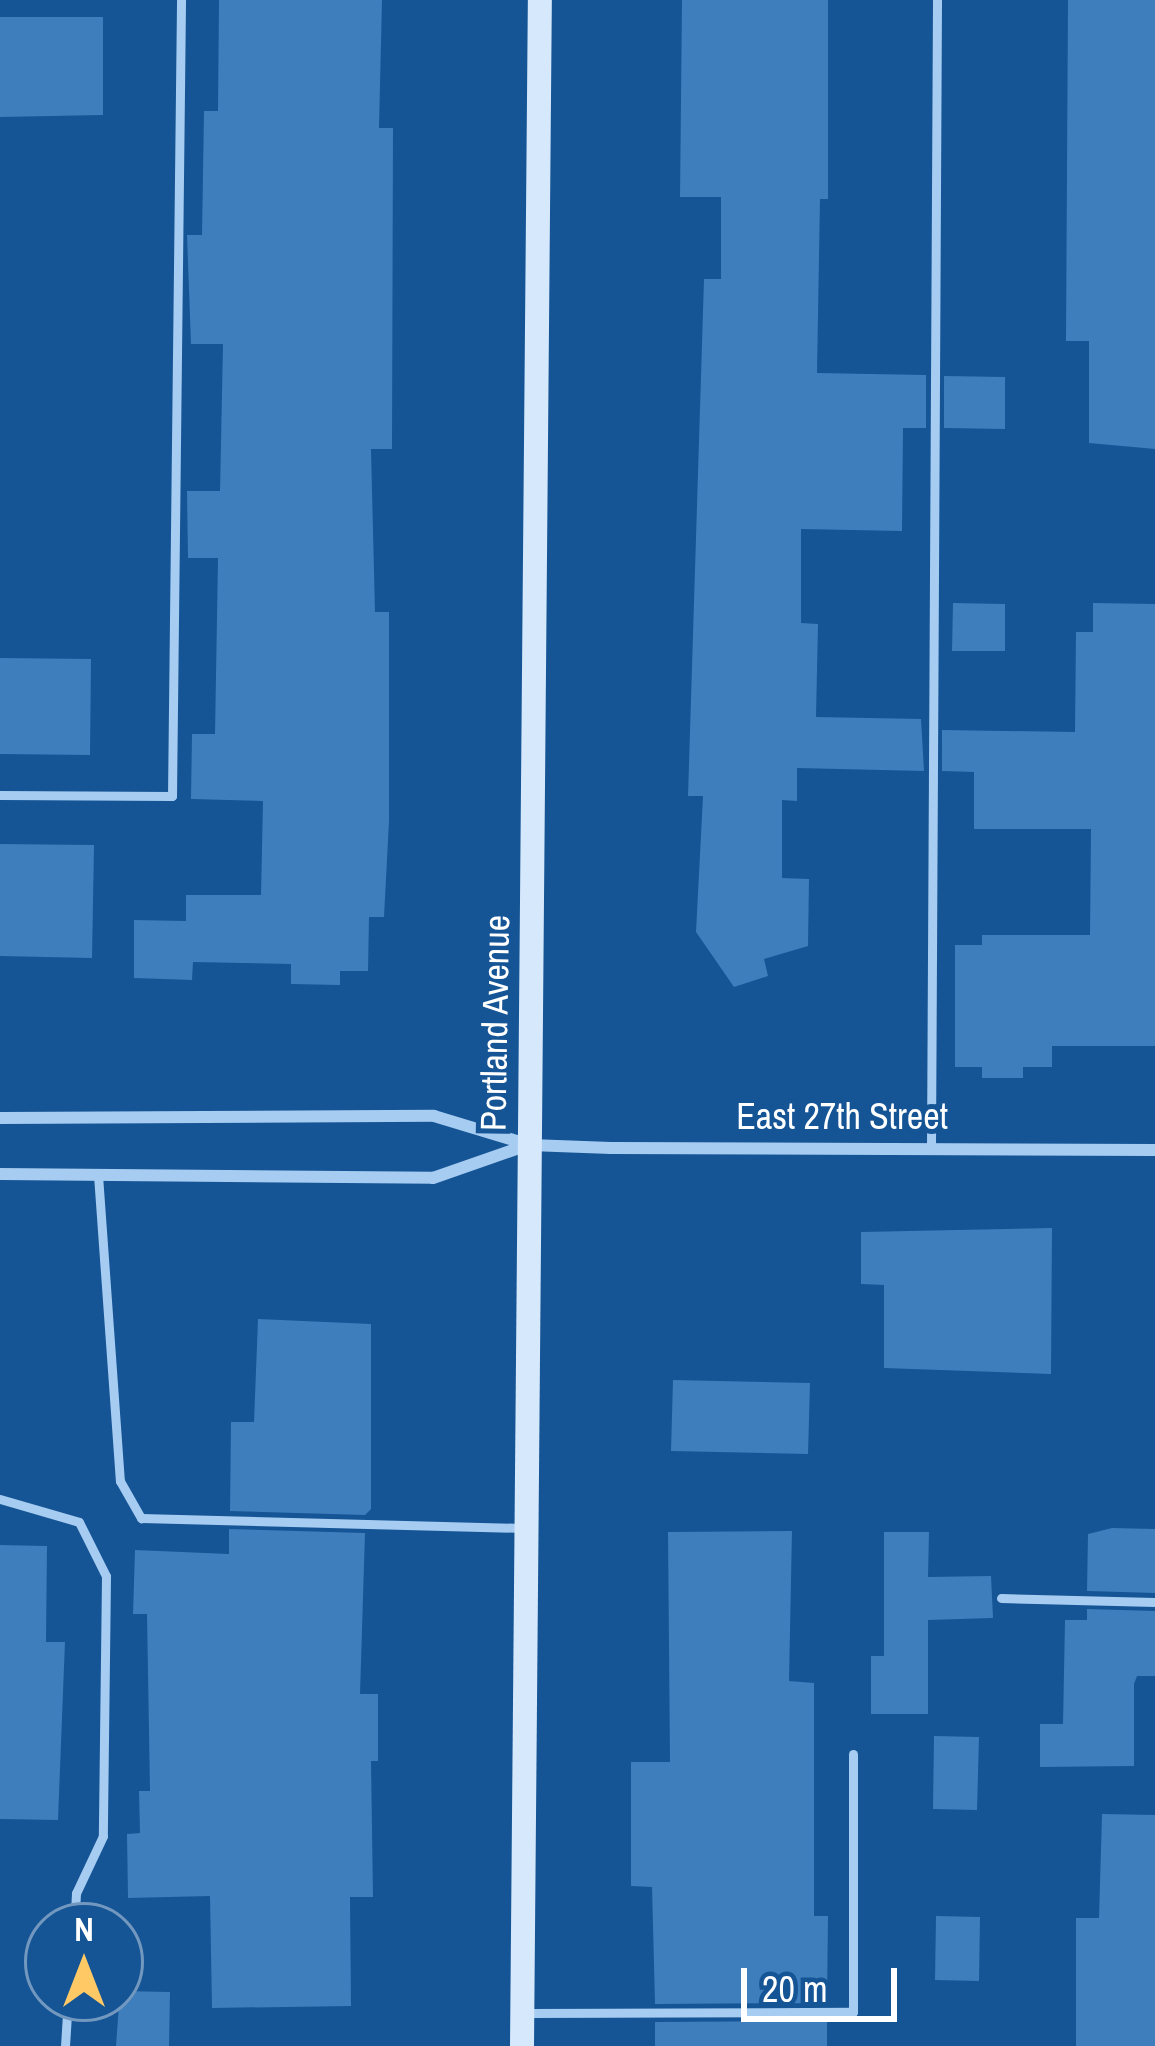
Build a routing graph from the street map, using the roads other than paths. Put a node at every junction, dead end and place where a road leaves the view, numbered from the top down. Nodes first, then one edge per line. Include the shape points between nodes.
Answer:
1 (181, 0) edge
2 (540, 0) edge
3 (938, 0) edge
4 (0, 795) edge
5 (0, 1118) edge
6 (530, 1145) junction
7 (931, 1147) junction
8 (1155, 1150) edge
9 (0, 1174) edge
10 (98, 1175) junction
11 (0, 1499) edge
12 (526, 1528) junction
13 (1000, 1598) dead end
14 (1155, 1602) edge
15 (853, 1754) dead end
16 (75, 1902) edge
17 (522, 2013) junction
18 (522, 2046) edge

1 - 4 lane via 172,796
2 - 6 street, Portland Avenue
3 - 7 lane
5 - 6 street, East 27th Street via 434,1116
6 - 7 street, East 27th Street
6 - 10 street, East 27th Street via 433,1178
6 - 12 street, Portland Avenue
7 - 8 street, East 27th Street
9 - 10 street, East 27th Street
10 - 12 lane via 120,1481 140,1518
11 - 16 lane via 80,1522 106,1576 103,1836
12 - 17 street, Portland Avenue
13 - 14 lane
15 - 17 lane via 853,2012
17 - 18 street, Portland Avenue

